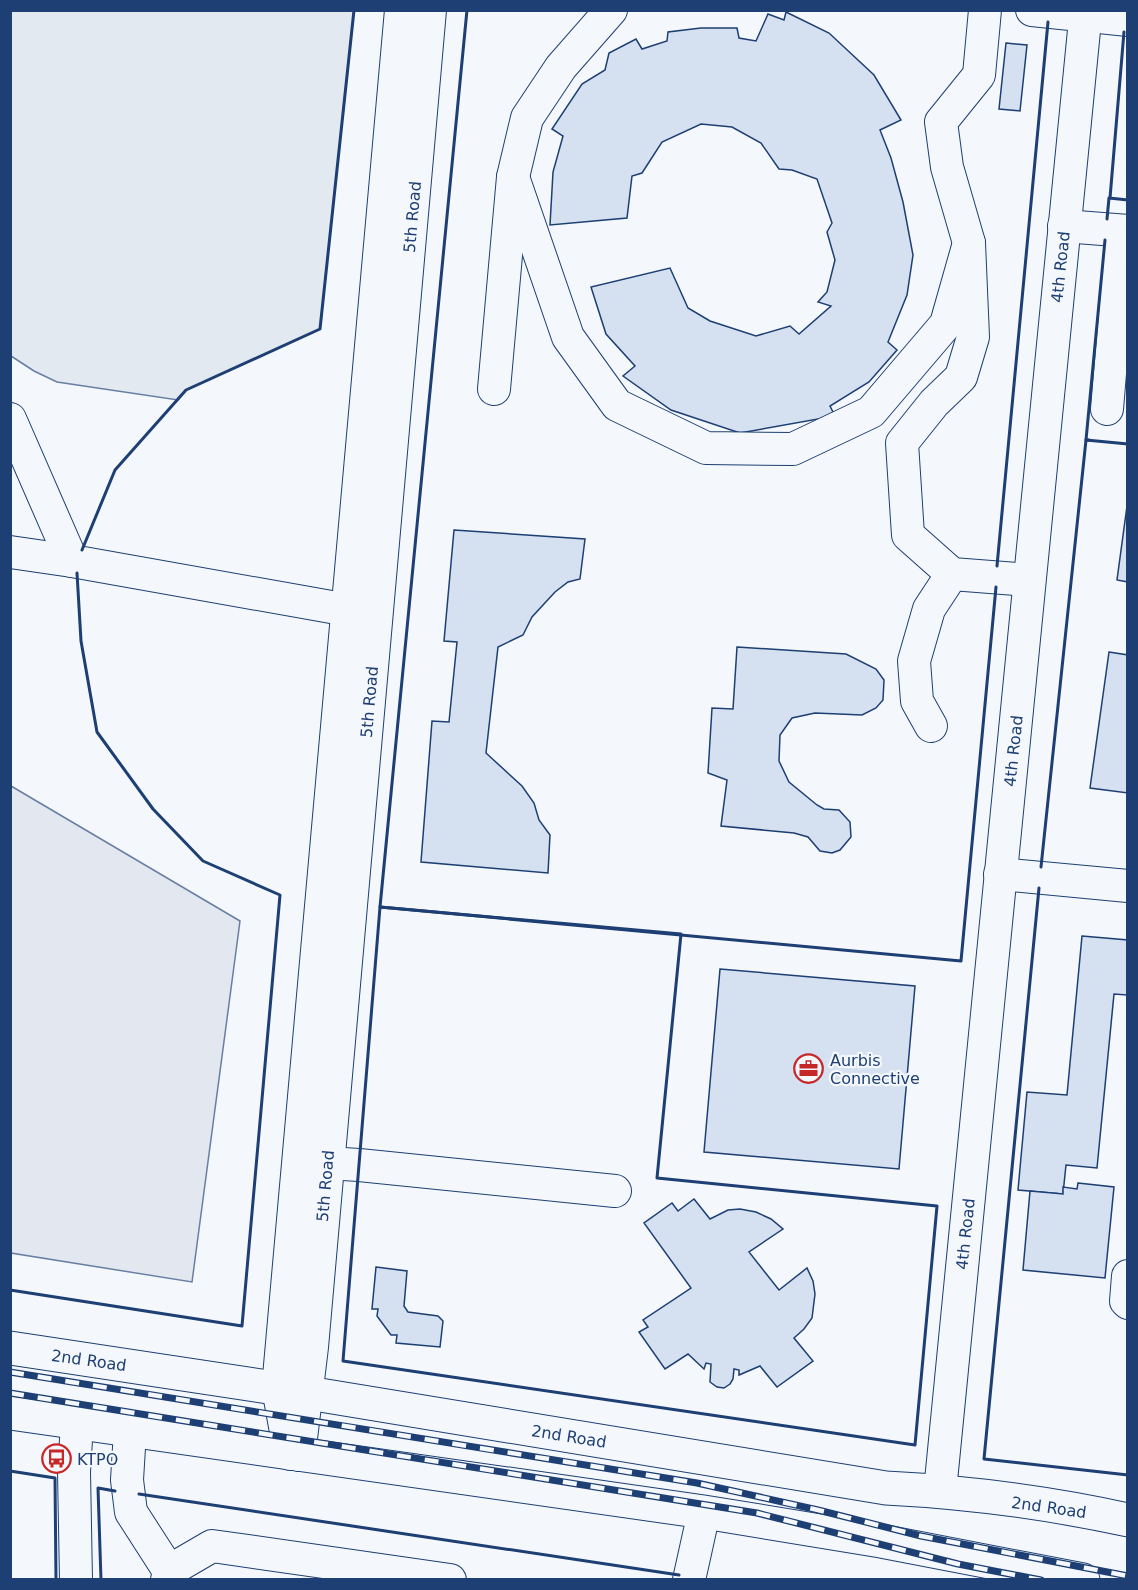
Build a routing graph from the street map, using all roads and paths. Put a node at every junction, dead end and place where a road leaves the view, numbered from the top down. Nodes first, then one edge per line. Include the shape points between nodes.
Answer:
1 (401, 10) edge
2 (430, 10) edge
3 (611, 10) edge
4 (985, 10) edge
5 (1032, 10) edge
6 (1085, 13) edge
7 (1128, 20) edge
8 (513, 177) junction
9 (1064, 226) junction
10 (1125, 231) edge
11 (969, 243) junction
12 (494, 389) dead end
13 (1107, 409) dead end
14 (10, 419) edge
15 (10, 552) edge
16 (367, 558) junction
17 (72, 561) junction
18 (952, 574) junction
19 (1029, 580) junction
20 (348, 610) junction
21 (352, 726) junction
22 (931, 726) dead end
23 (1000, 874) junction
24 (1128, 886) edge
25 (327, 1163) junction
26 (615, 1191) dead end
27 (1128, 1276) edge
28 (1128, 1303) edge
29 (10, 1348) edge
30 (293, 1391) junction
31 (10, 1413) edge
32 (76, 1423) junction
33 (130, 1431) junction
34 (295, 1455) junction
35 (940, 1491) junction
36 (704, 1512) junction
37 (1128, 1520) edge
38 (347, 1572) edge
39 (168, 1575) edge
40 (76, 1580) edge
41 (450, 1580) edge
42 (689, 1580) edge
43 (1083, 1580) edge

1 - 16 street, 5th Road
2 - 16 street, 5th Road
3 - 8 street via 561,67 527,118
4 - 11 street via 979,75 941,122 947,167
5 - 6 street
6 - 7 street
6 - 9 street, 4th Road
8 - 11 street via 568,337 617,405 706,448 793,449 871,412 946,324
8 - 12 street
9 - 10 street
9 - 19 street, 4th Road
10 - 13 street
11 - 18 street via 973,337 962,376 902,442 908,535
14 - 17 street
15 - 17 street
16 - 20 street, 5th Road
16 - 21 street, 5th Road
17 - 20 street
18 - 19 street
18 - 22 street via 928,609 914,661 917,701
19 - 23 street, 4th Road
20 - 21 street, 5th Road
21 - 25 street, 5th Road
21 - 30 street, 5th Road
23 - 24 street
23 - 35 street, 4th Road
25 - 26 street
25 - 30 street, 5th Road
27 - 28 street
29 - 30 main road, 2nd Road
30 - 34 street
30 - 35 main road, 2nd Road via 886,1488
31 - 32 main road
32 - 33 main road
32 - 40 street
33 - 34 main road
33 - 39 street via 127,1480 131,1512
34 - 36 main road
35 - 37 main road, 2nd Road
36 - 42 street
36 - 43 main road
38 - 39 street via 212,1546
38 - 41 street

